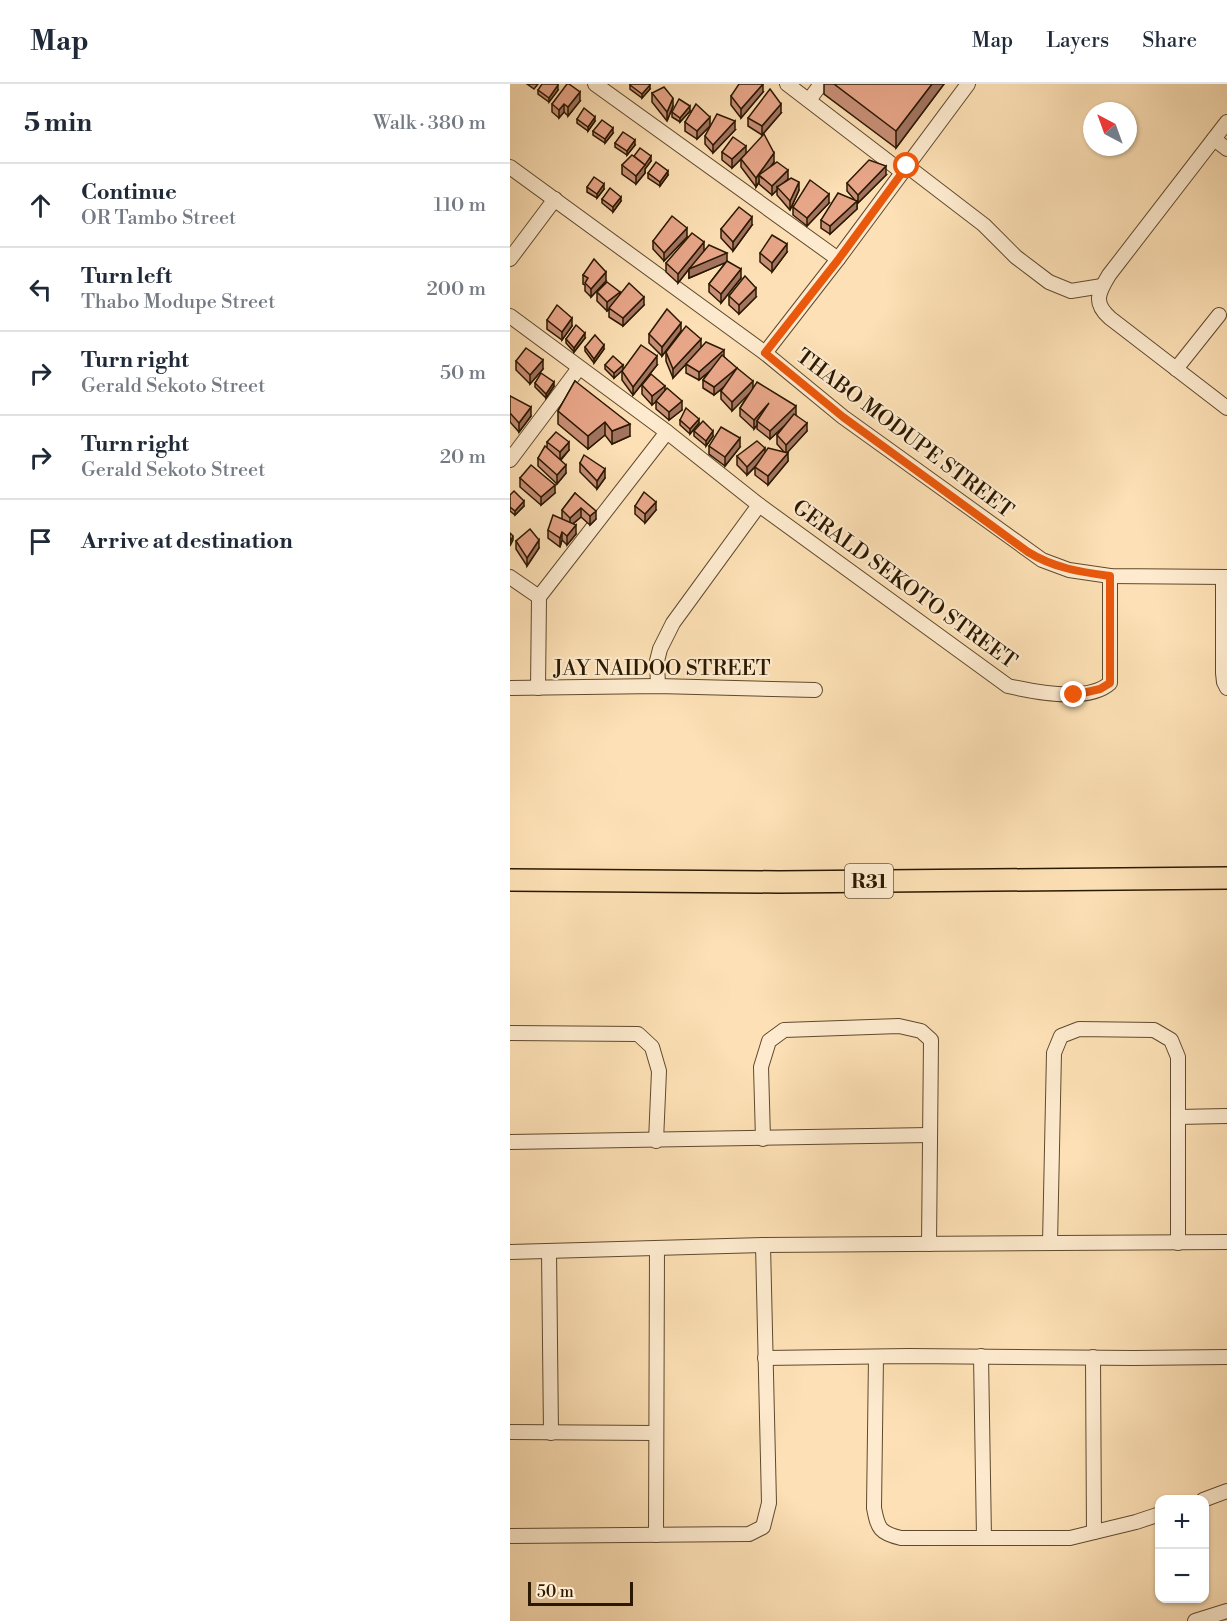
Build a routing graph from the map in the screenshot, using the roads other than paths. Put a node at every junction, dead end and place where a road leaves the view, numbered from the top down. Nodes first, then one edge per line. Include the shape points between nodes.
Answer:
1 (595, 84) edge
2 (787, 84) edge
3 (820, 84) edge
4 (968, 84) edge
5 (808, 100) junction
6 (1227, 122) edge
7 (1214, 139) junction
8 (1227, 149) edge
9 (510, 167) edge
10 (904, 169) junction
11 (555, 199) junction
12 (510, 259) edge
13 (838, 260) junction
14 (1102, 286) junction
15 (1219, 315) dead end
16 (510, 316) edge
17 (765, 353) junction
18 (579, 368) junction
19 (1176, 369) junction
20 (1227, 408) edge
21 (667, 432) junction
22 (510, 460) edge
23 (759, 505) junction
24 (1110, 576) junction
25 (510, 577) edge
26 (1225, 577) edge
27 (539, 597) junction
28 (658, 686) junction
29 (510, 688) edge
30 (538, 688) junction
31 (1227, 688) edge
32 (815, 690) dead end
33 (1227, 878) edge
34 (510, 880) edge
35 (510, 1033) edge
36 (1227, 1116) edge
37 (1178, 1117) junction
38 (930, 1135) junction
39 (763, 1139) junction
40 (656, 1141) junction
41 (510, 1142) edge
42 (1227, 1242) edge
43 (1050, 1243) junction
44 (1178, 1243) junction
45 (929, 1244) junction
46 (763, 1245) junction
47 (657, 1248) junction
48 (549, 1251) junction
49 (510, 1252) edge
50 (981, 1356) junction
51 (876, 1357) junction
52 (1093, 1357) junction
53 (1227, 1357) edge
54 (765, 1358) junction
55 (510, 1432) edge
56 (550, 1433) junction
57 (656, 1433) junction
58 (1227, 1491) edge
59 (1209, 1498) edge
60 (1155, 1516) edge
61 (1094, 1532) junction
62 (656, 1535) junction
63 (510, 1536) edge
64 (984, 1538) junction
65 (1227, 1611) edge
66 (1195, 1621) edge

1 - 13 street
2 - 5 street
3 - 5 street
4 - 10 street
5 - 10 street
6 - 7 street
7 - 8 street
7 - 14 street
9 - 11 street, THABO MODUPE STREET
10 - 13 street
10 - 14 street via 984,225 1049,282 1071,291
11 - 12 street
11 - 17 street, THABO MODUPE STREET
13 - 17 street
14 - 19 street via 1102,311
15 - 19 street
16 - 18 street, GERALD SEKOTO STREET
17 - 24 street, THABO MODUPE STREET via 843,417 1028,552 1069,570
18 - 21 street, GERALD SEKOTO STREET
18 - 22 street
19 - 20 street
21 - 23 street, GERALD SEKOTO STREET
21 - 27 street
23 - 24 street, GERALD SEKOTO STREET via 995,678 1027,690 1074,695 1110,683
23 - 28 street via 673,623 657,661
24 - 26 street, THABO MODUPE STREET
25 - 27 street
26 - 31 street via 1223,673
27 - 30 street
28 - 30 street, JAY NAIDOO STREET
28 - 32 street, JAY NAIDOO STREET
29 - 30 street, JAY NAIDOO STREET
33 - 34 main road, R31
35 - 40 street via 638,1034 652,1047 659,1071
36 - 37 street
37 - 43 street via 1178,1057 1171,1040 1154,1030 1079,1029 1061,1036 1054,1053
37 - 44 street
38 - 39 street
38 - 39 street via 931,1040 921,1031 899,1026 784,1030 769,1041 761,1067
38 - 45 street
39 - 40 street
40 - 41 street
42 - 44 street
43 - 44 street
43 - 45 street
45 - 46 street
46 - 47 street
46 - 54 street
47 - 48 street
47 - 57 street
48 - 49 street
48 - 56 street
50 - 51 street
50 - 52 street
50 - 64 street
51 - 54 street
51 - 64 street via 877,1525 886,1534 901,1538
52 - 53 street
52 - 61 street
54 - 62 street via 769,1503 763,1527 749,1534
55 - 56 street
56 - 57 street
57 - 62 street
58 - 59 street
60 - 61 street
61 - 64 street via 1070,1538
62 - 63 street
65 - 66 street

